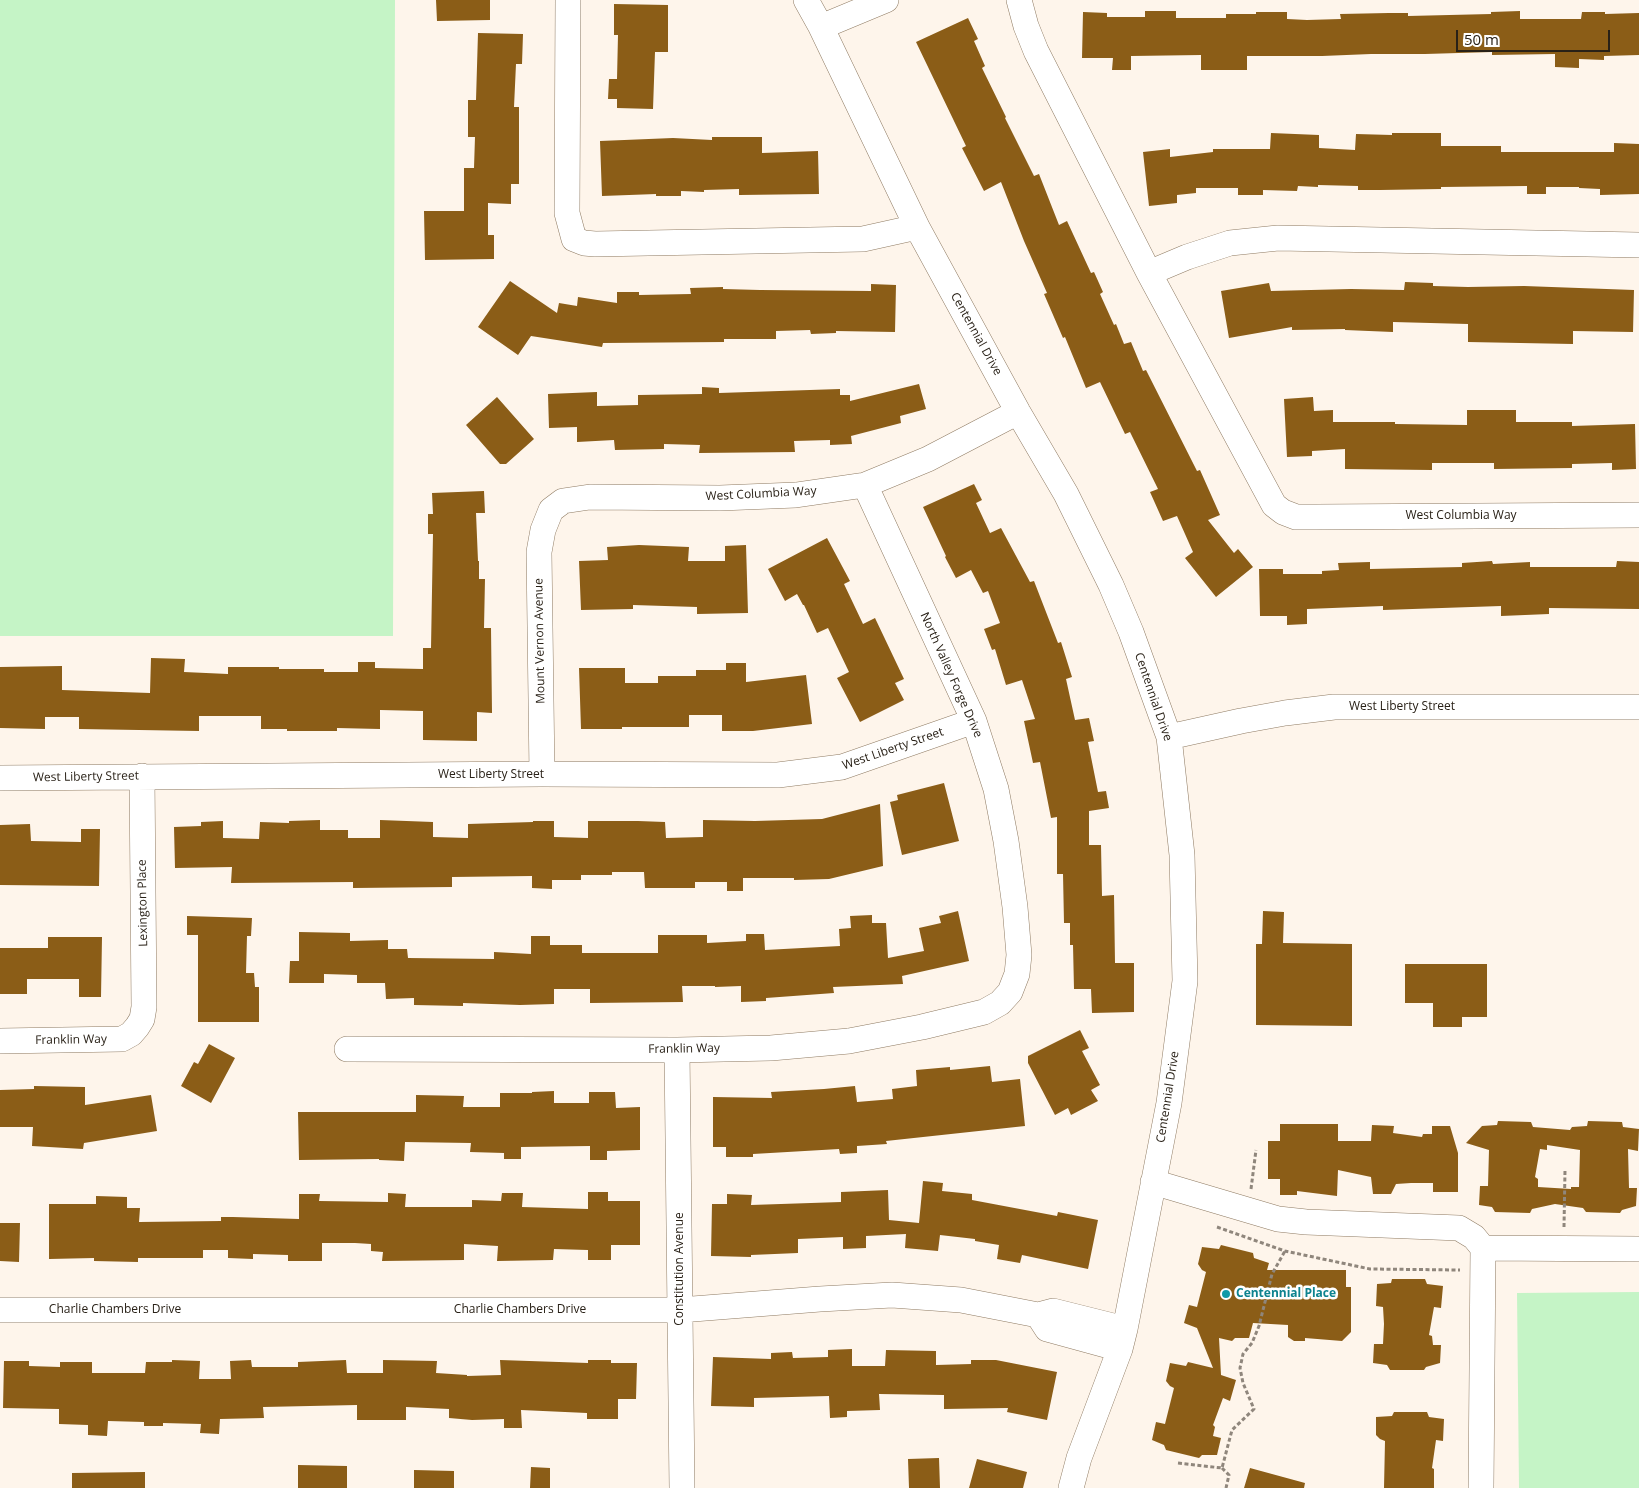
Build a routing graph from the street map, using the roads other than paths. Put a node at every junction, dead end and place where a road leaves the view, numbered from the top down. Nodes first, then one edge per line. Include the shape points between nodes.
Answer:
1 (568, 0) edge
2 (806, 0) edge
3 (886, 0) edge
4 (1019, 0) edge
5 (821, 26) junction
6 (917, 227) junction
7 (1639, 245) edge
8 (1149, 273) junction
9 (1018, 412) junction
10 (864, 485) junction
11 (551, 510) joint
12 (1639, 516) edge
13 (1639, 707) edge
14 (974, 721) junction
15 (1169, 738) junction
16 (542, 774) junction
17 (142, 776) junction
18 (0, 778) edge
19 (1010, 992) joint
20 (137, 1028) joint
21 (0, 1041) edge
22 (347, 1049) dead end
23 (677, 1050) junction
24 (1153, 1182) junction
25 (1483, 1248) junction
26 (1639, 1249) edge
27 (0, 1310) edge
28 (680, 1310) junction
29 (1122, 1339) junction
30 (682, 1488) edge
31 (1071, 1488) edge
32 (1481, 1488) edge

1 - 6 street via 567,213 574,239 595,244 863,239
2 - 5 street, Centennial Drive
3 - 5 street
4 - 8 street via 1036,51
5 - 6 street, Centennial Drive
6 - 9 street, Centennial Drive
7 - 8 street via 1278,238 1230,243
8 - 12 street, West Columbia Way via 1268,496 1283,512 1296,517
9 - 10 street, West Columbia Way via 928,459
9 - 15 street, Centennial Drive via 1066,494 1111,585
10 - 11 street, West Columbia Way via 796,495 720,498 590,496 563,501
10 - 14 street, North Valley Forge Drive
11 - 16 street, Mount Vernon Avenue via 539,552
13 - 15 street, West Liberty Street via 1334,707 1259,718
14 - 16 street, West Liberty Street via 842,767 788,774
14 - 19 street, North Valley Forge Drive via 996,789 1013,888 1019,955 1017,974
15 - 24 street, Centennial Drive via 1182,855 1185,981 1169,1103
16 - 17 street, West Liberty Street
17 - 18 street, West Liberty Street
17 - 20 street, Lexington Place via 144,1007
19 - 23 street, Franklin Way via 1000,1003 984,1012 849,1041 771,1048
20 - 21 street, Franklin Way via 122,1039
22 - 23 street, Franklin Way
23 - 28 street, Constitution Avenue
24 - 25 street via 1278,1219 1459,1228 1474,1237
24 - 29 street, Centennial Drive
25 - 26 street
25 - 32 street
27 - 28 street, Charlie Chambers Drive
28 - 29 street, Charlie Chambers Drive via 892,1295 961,1300 1038,1315 1053,1311
28 - 30 street, Constitution Avenue
29 - 31 street, Centennial Drive

